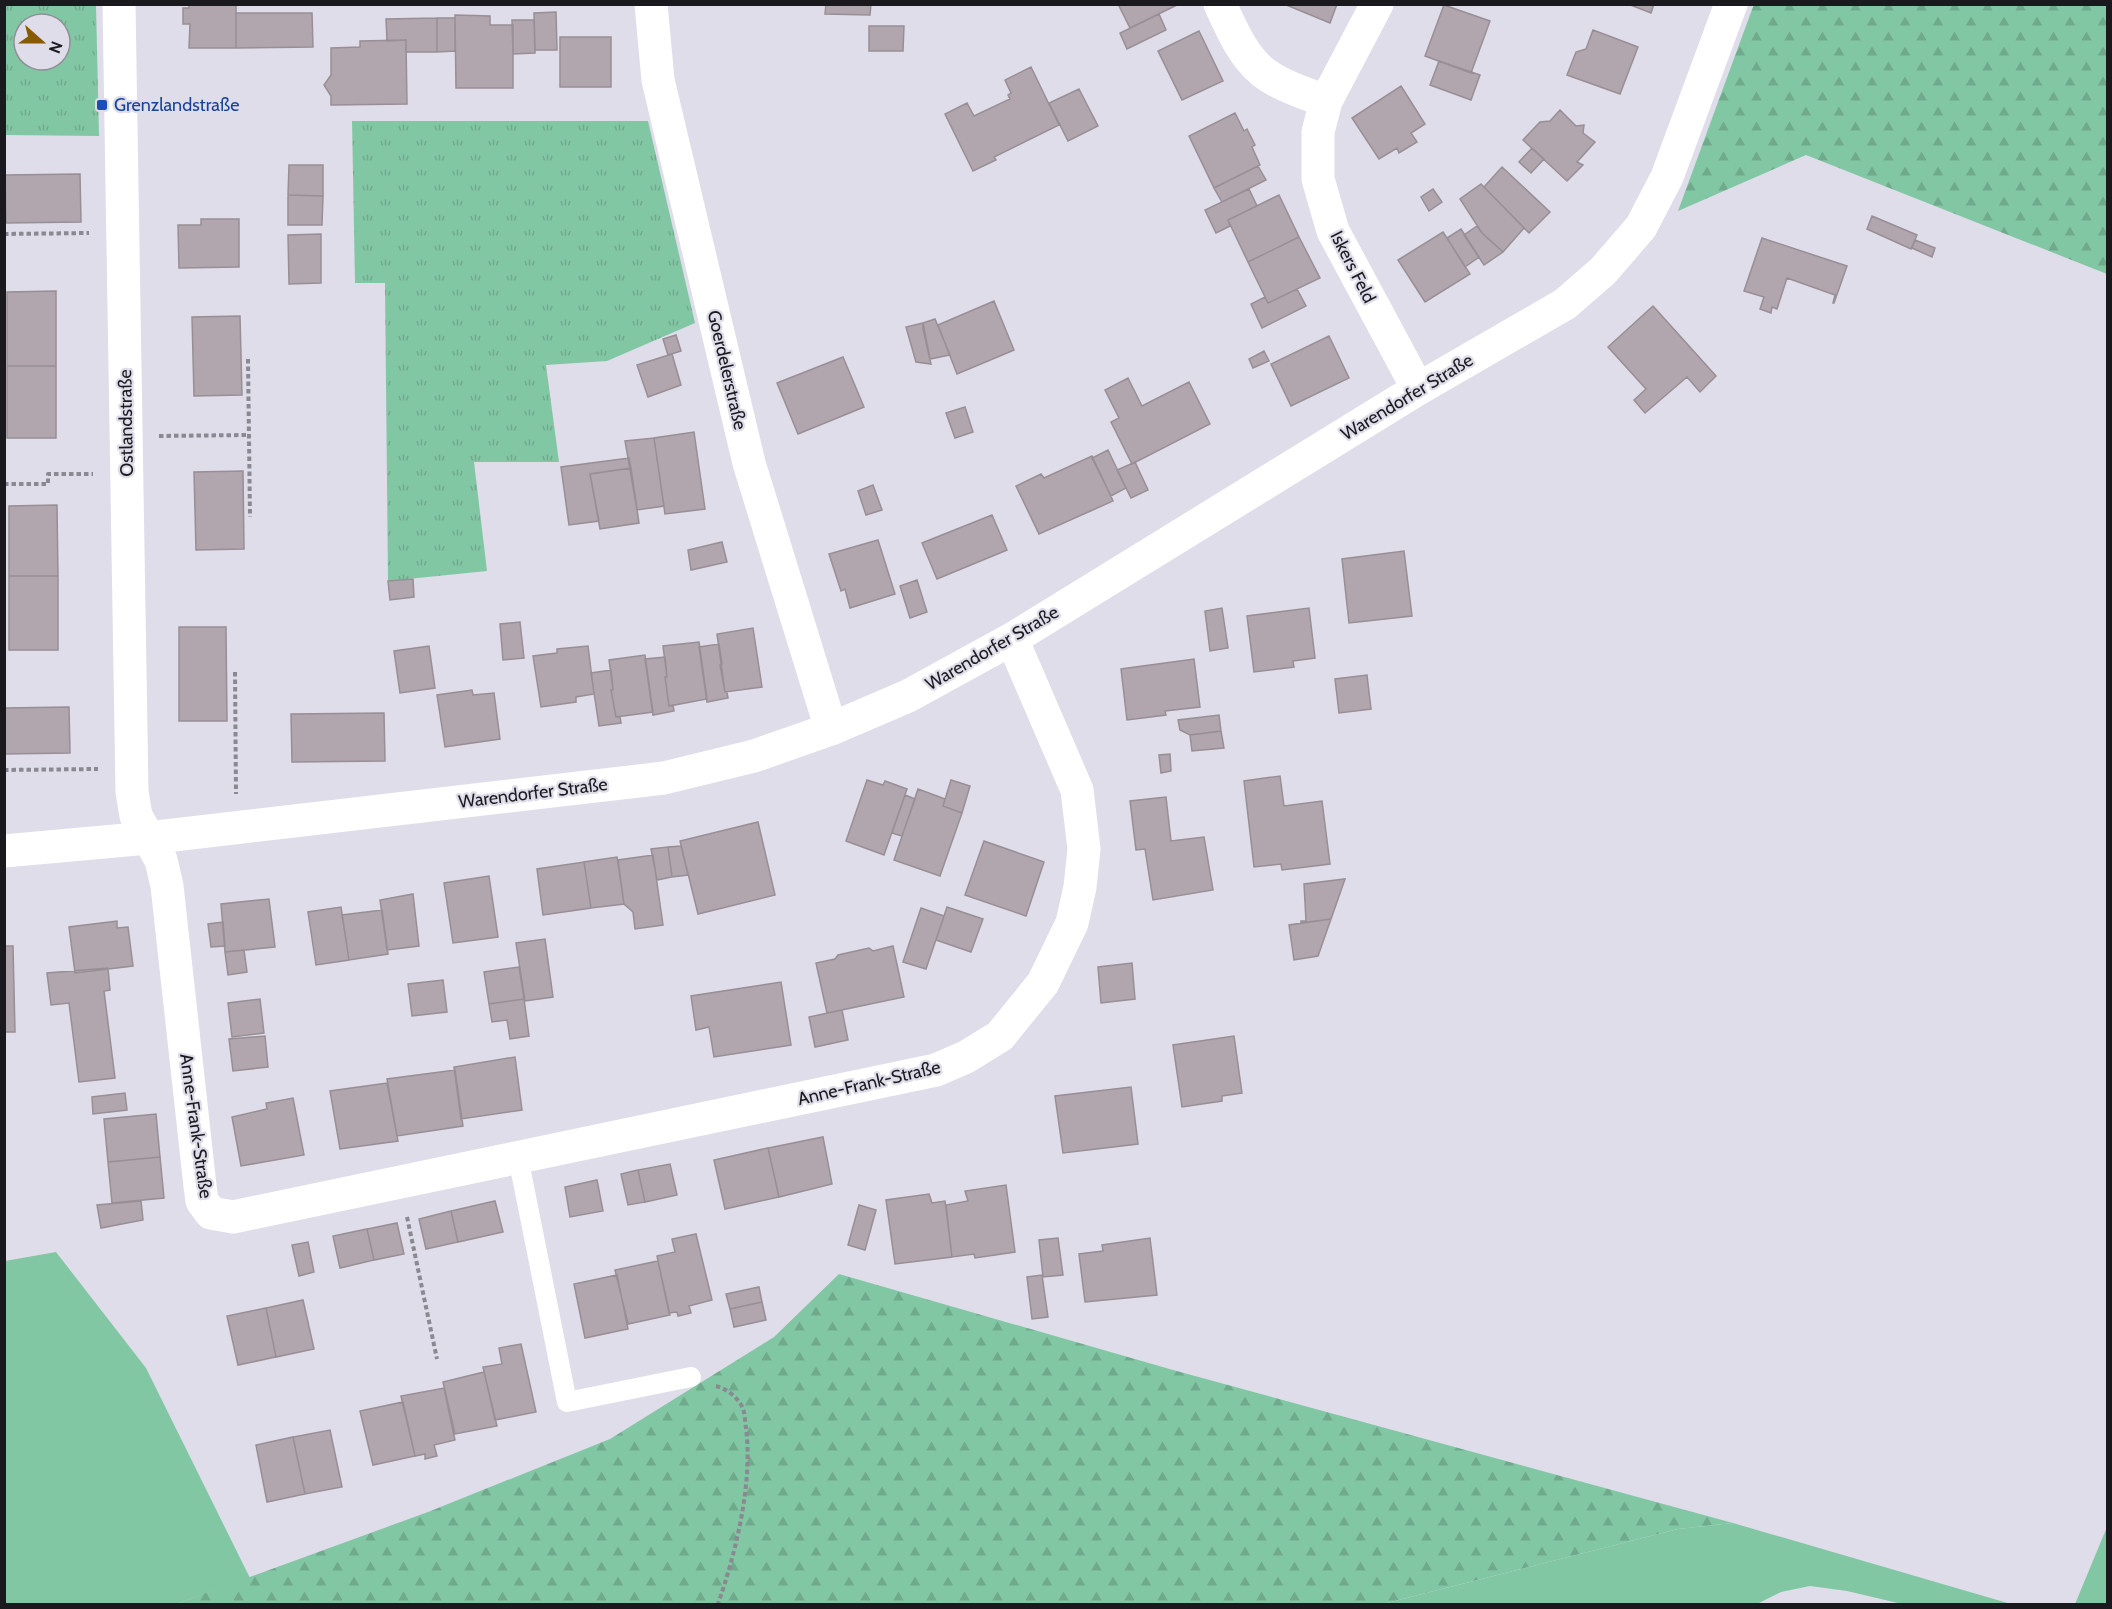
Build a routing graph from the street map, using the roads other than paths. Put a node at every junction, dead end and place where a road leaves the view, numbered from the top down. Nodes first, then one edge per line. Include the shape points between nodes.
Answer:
1 (119, 4) edge
2 (651, 4) edge
3 (1220, 4) edge
4 (1377, 4) edge
5 (1731, 4) edge
6 (1326, 101) junction
7 (1418, 389) junction
8 (1012, 639) junction
9 (831, 729) junction
10 (148, 838) junction
11 (4, 851) edge
12 (518, 1157) junction
13 (691, 1377) road end

1 - 10 street, Ostlandstraße via 132,792 136,816
2 - 9 street, Goerdelerstraße via 658,80 749,463
3 - 6 street via 1252,63 1268,76
4 - 6 street, Iskers Feld
5 - 7 street, Warendorfer Straße via 1667,177 1641,227 1603,272 1565,304
6 - 7 street, Iskers Feld via 1318,132 1317,158 1318,179 1332,231
7 - 8 street, Warendorfer Straße
8 - 9 street, Warendorfer Straße via 908,696
8 - 12 street, Anne-Frank-Straße via 1077,790 1084,849 1072,923 1043,983 1000,1036 936,1070
9 - 10 street, Warendorfer Straße via 754,756 663,778
10 - 11 street, Warendorfer Straße
10 - 12 street, Anne-Frank-Straße via 161,860 167,886 202,1202 211,1213 232,1217
12 - 13 lane via 567,1402

